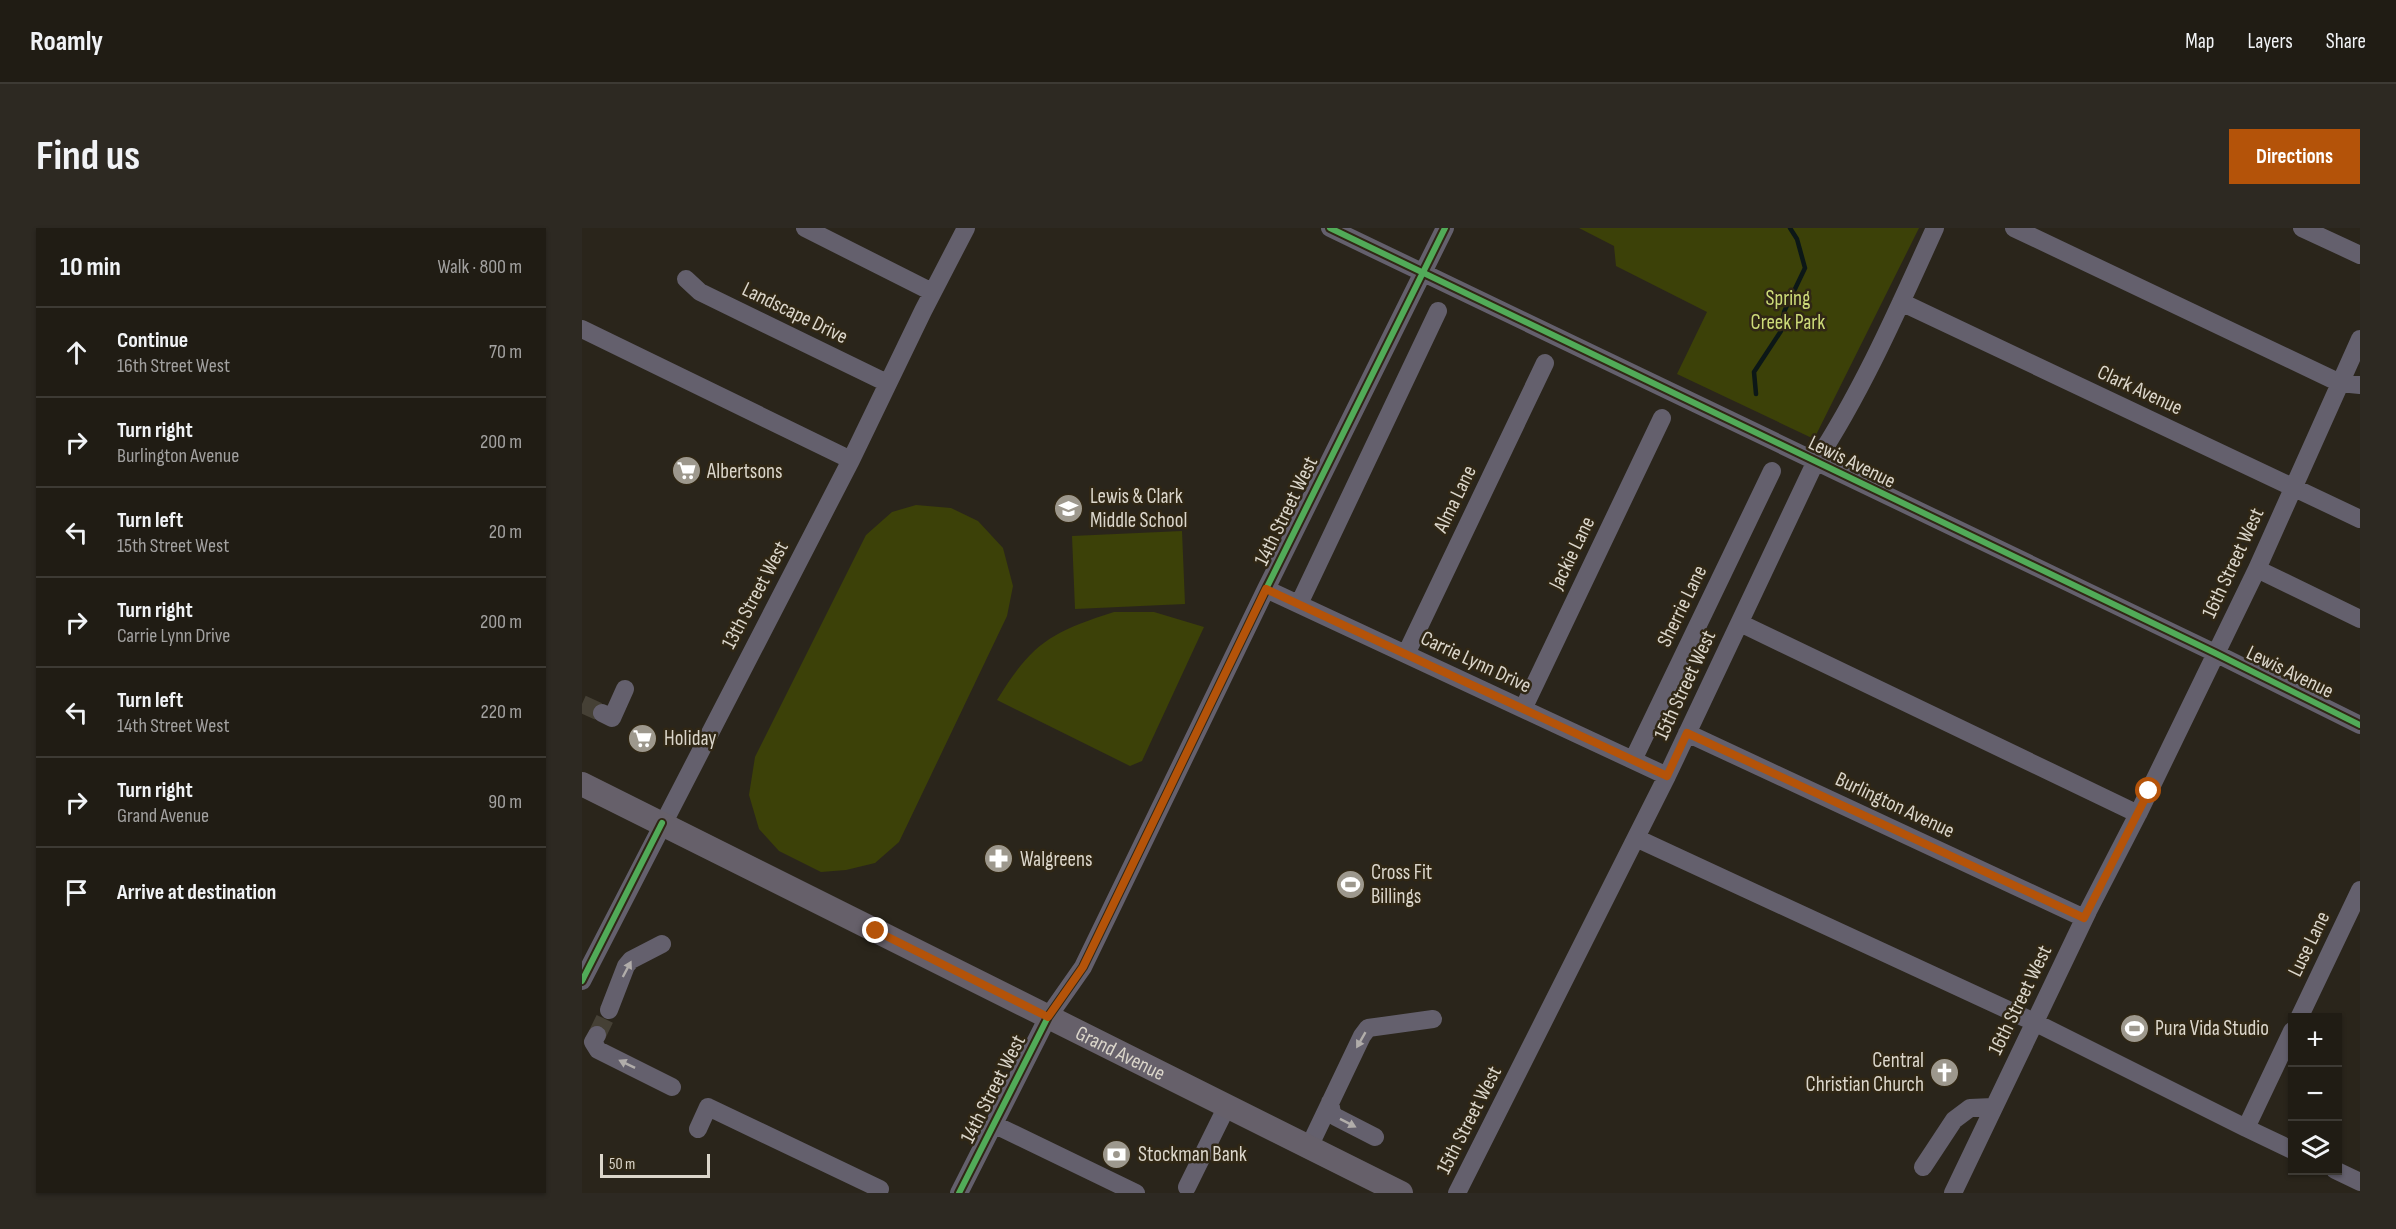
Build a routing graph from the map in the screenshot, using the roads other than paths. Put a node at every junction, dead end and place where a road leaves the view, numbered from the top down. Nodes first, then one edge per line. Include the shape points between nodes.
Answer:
1 (805, 228) edge
2 (966, 228) edge
3 (1330, 228) edge
4 (1444, 228) edge
5 (1935, 228) edge
6 (2014, 228) edge
7 (2302, 228) edge
8 (2360, 255) edge
9 (1422, 272) junction
10 (686, 279) dead end
11 (932, 292) junction
12 (1901, 302) junction
13 (1438, 311) dead end
14 (582, 329) edge
15 (2360, 339) edge
16 (1545, 363) dead end
17 (887, 383) junction
18 (2340, 383) junction
19 (2360, 384) edge
20 (1662, 418) dead end
21 (851, 460) junction
22 (1815, 463) junction
23 (1772, 471) dead end
24 (2293, 486) junction
25 (2360, 519) edge
26 (2257, 569) junction
27 (1266, 589) junction
28 (1299, 604) junction
29 (2360, 620) edge
30 (1740, 623) junction
31 (2215, 653) junction
32 (1406, 654) junction
33 (625, 689) dead end
34 (1522, 709) junction
35 (602, 713) dead end
36 (2360, 725) edge
37 (1687, 733) junction
38 (1633, 760) junction
39 (1667, 776) junction
40 (582, 784) edge
41 (2138, 814) junction
42 (662, 823) junction
43 (1636, 838) junction
44 (2360, 890) edge
45 (2084, 918) junction
46 (662, 944) dead end
47 (590, 947) edge
48 (582, 981) edge
49 (609, 1010) tunnel mouth
50 (2301, 1013) edge
51 (1048, 1017) junction
52 (1433, 1019) dead end
53 (2034, 1022) junction
54 (597, 1035) dead end
55 (2288, 1039) edge
56 (672, 1087) dead end
57 (1330, 1102) junction
58 (1227, 1106) junction
59 (1994, 1107) junction
60 (993, 1124) junction
61 (2246, 1128) junction
62 (698, 1129) dead end
63 (1375, 1137) dead end
64 (1309, 1147) junction
65 (2288, 1148) edge
66 (1923, 1167) dead end
67 (2342, 1173) edge
68 (2360, 1182) edge
69 (1187, 1187) dead end
70 (880, 1189) dead end
71 (959, 1193) edge
72 (1136, 1193) edge
73 (1401, 1193) edge
74 (1458, 1193) edge
75 (1953, 1193) edge

1 - 11 street
2 - 11 street, 13th Street West
3 - 9 street, Lewis Avenue
4 - 9 street, 14th Street West
5 - 12 street, 15th Street West
6 - 18 street
7 - 8 street
9 - 22 street, Lewis Avenue
9 - 27 street, 14th Street West
10 - 17 street, Landscape Drive via 700,292
11 - 17 street, 13th Street West
12 - 22 street, 15th Street West via 1832,438
12 - 24 street, Clark Avenue
13 - 28 street
14 - 21 street
15 - 18 street, 16th Street West
16 - 32 street, Alma Lane
17 - 21 street, 13th Street West
18 - 19 street
18 - 24 street, 16th Street West
20 - 34 street, Jackie Lane
21 - 42 street, 13th Street West
22 - 30 street, 15th Street West
22 - 31 street, Lewis Avenue
23 - 38 street, Sherrie Lane
24 - 25 street, Clark Avenue
24 - 26 street, 16th Street West
26 - 29 street
26 - 31 street, 16th Street West
27 - 28 street, Carrie Lynn Drive
27 - 51 street, 14th Street West via 1083,967
28 - 32 street, Carrie Lynn Drive
30 - 37 street, 15th Street West
30 - 41 street
31 - 36 street, Lewis Avenue
31 - 41 street, 16th Street West
32 - 34 street, Carrie Lynn Drive
33 - 35 street via 612,718
34 - 38 street, Carrie Lynn Drive
37 - 39 street, 15th Street West
37 - 45 street, Burlington Avenue
38 - 39 street, Carrie Lynn Drive
39 - 43 street, 15th Street West
40 - 42 main road, Grand Avenue
41 - 45 street, 16th Street West
42 - 47 street, 13th Street West
42 - 51 main road, Grand Avenue
43 - 53 street
43 - 74 street, 15th Street West
44 - 50 street, Luse Lane
45 - 53 street, 16th Street West
49 -> 46 street via 626,966
47 - 48 street, 13th Street West
51 - 58 main road, Grand Avenue
51 - 60 street, 14th Street West
52 -> 57 street via 1368,1028
53 - 59 street, 16th Street West
53 - 61 street
56 -> 54 street via 598,1050 593,1042
55 - 61 street
57 -> 63 street via 1336,1117
57 - 64 street
58 - 64 main road, Grand Avenue
58 - 69 street
59 - 66 street via 1970,1108 1954,1120
59 - 75 street, 16th Street West
60 - 71 street, 14th Street West
60 - 72 street
61 - 65 street
62 - 70 street via 708,1107
64 - 73 main road, Grand Avenue
67 - 68 street

